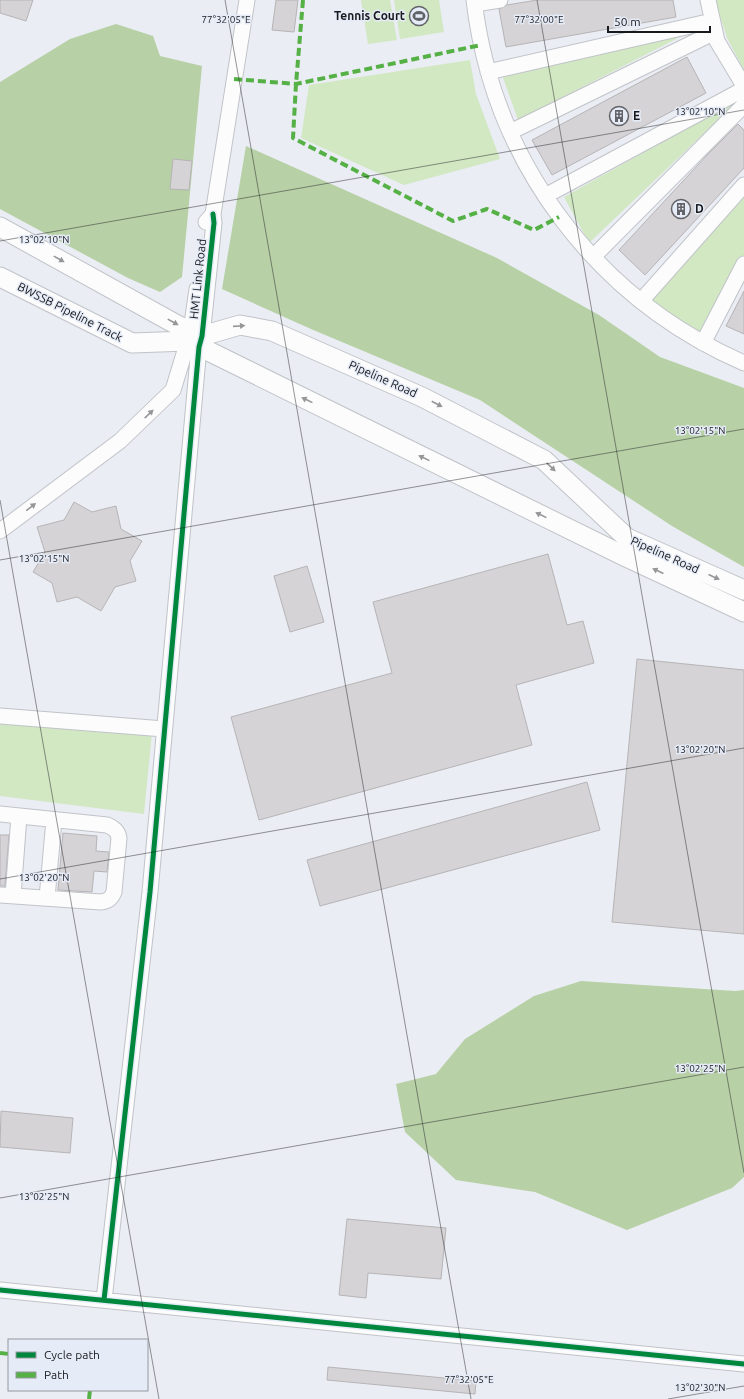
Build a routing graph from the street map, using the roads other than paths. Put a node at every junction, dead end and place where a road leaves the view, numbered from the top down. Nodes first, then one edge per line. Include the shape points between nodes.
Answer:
1 (247, 0) edge
2 (500, 0) edge
3 (708, 0) edge
4 (474, 2) edge
5 (714, 26) junction
6 (488, 72) junction
7 (744, 86) edge
8 (744, 89) edge
9 (744, 105) edge
10 (510, 132) junction
11 (744, 185) edge
12 (545, 196) junction
13 (0, 227) edge
14 (593, 257) junction
15 (744, 264) edge
16 (0, 277) edge
17 (641, 301) junction
18 (195, 339) junction
19 (703, 343) junction
20 (744, 363) edge
21 (0, 531) edge
22 (744, 590) edge
23 (744, 612) edge
24 (0, 716) edge
25 (164, 729) junction
26 (0, 814) edge
27 (19, 816) junction
28 (54, 820) junction
29 (6, 895) edge
30 (47, 898) junction
31 (0, 1290) edge
32 (104, 1300) junction
33 (744, 1364) edge

1 - 18 street, HMT Link Road
2 - 4 street
3 - 5 street
4 - 6 street
5 - 6 street
5 - 7 street via 717,41
5 - 10 street
6 - 10 street
8 - 12 street
9 - 14 street
10 - 12 street
11 - 17 street
12 - 14 street
13 -> 18 main road, Pipeline Road via 179,326
14 - 17 street
15 - 19 street
16 - 18 main road, BWSSB Pipeline Track via 132,343
17 - 19 street
21 -> 18 street, HMT Link Road via 120,441 173,390
18 -> 22 main road, Pipeline Road via 240,324 272,331 422,397 544,460 627,538
23 -> 18 main road, Pipeline Road via 617,552
18 - 25 street
19 - 20 street
24 - 25 street
25 - 32 street via 150,892
26 - 27 street
27 - 28 street
27 - 29 street
28 - 30 street
28 - 30 street via 107,825 118,832 119,838 112,898 101,902
29 - 30 street
31 - 32 street
32 - 33 street

